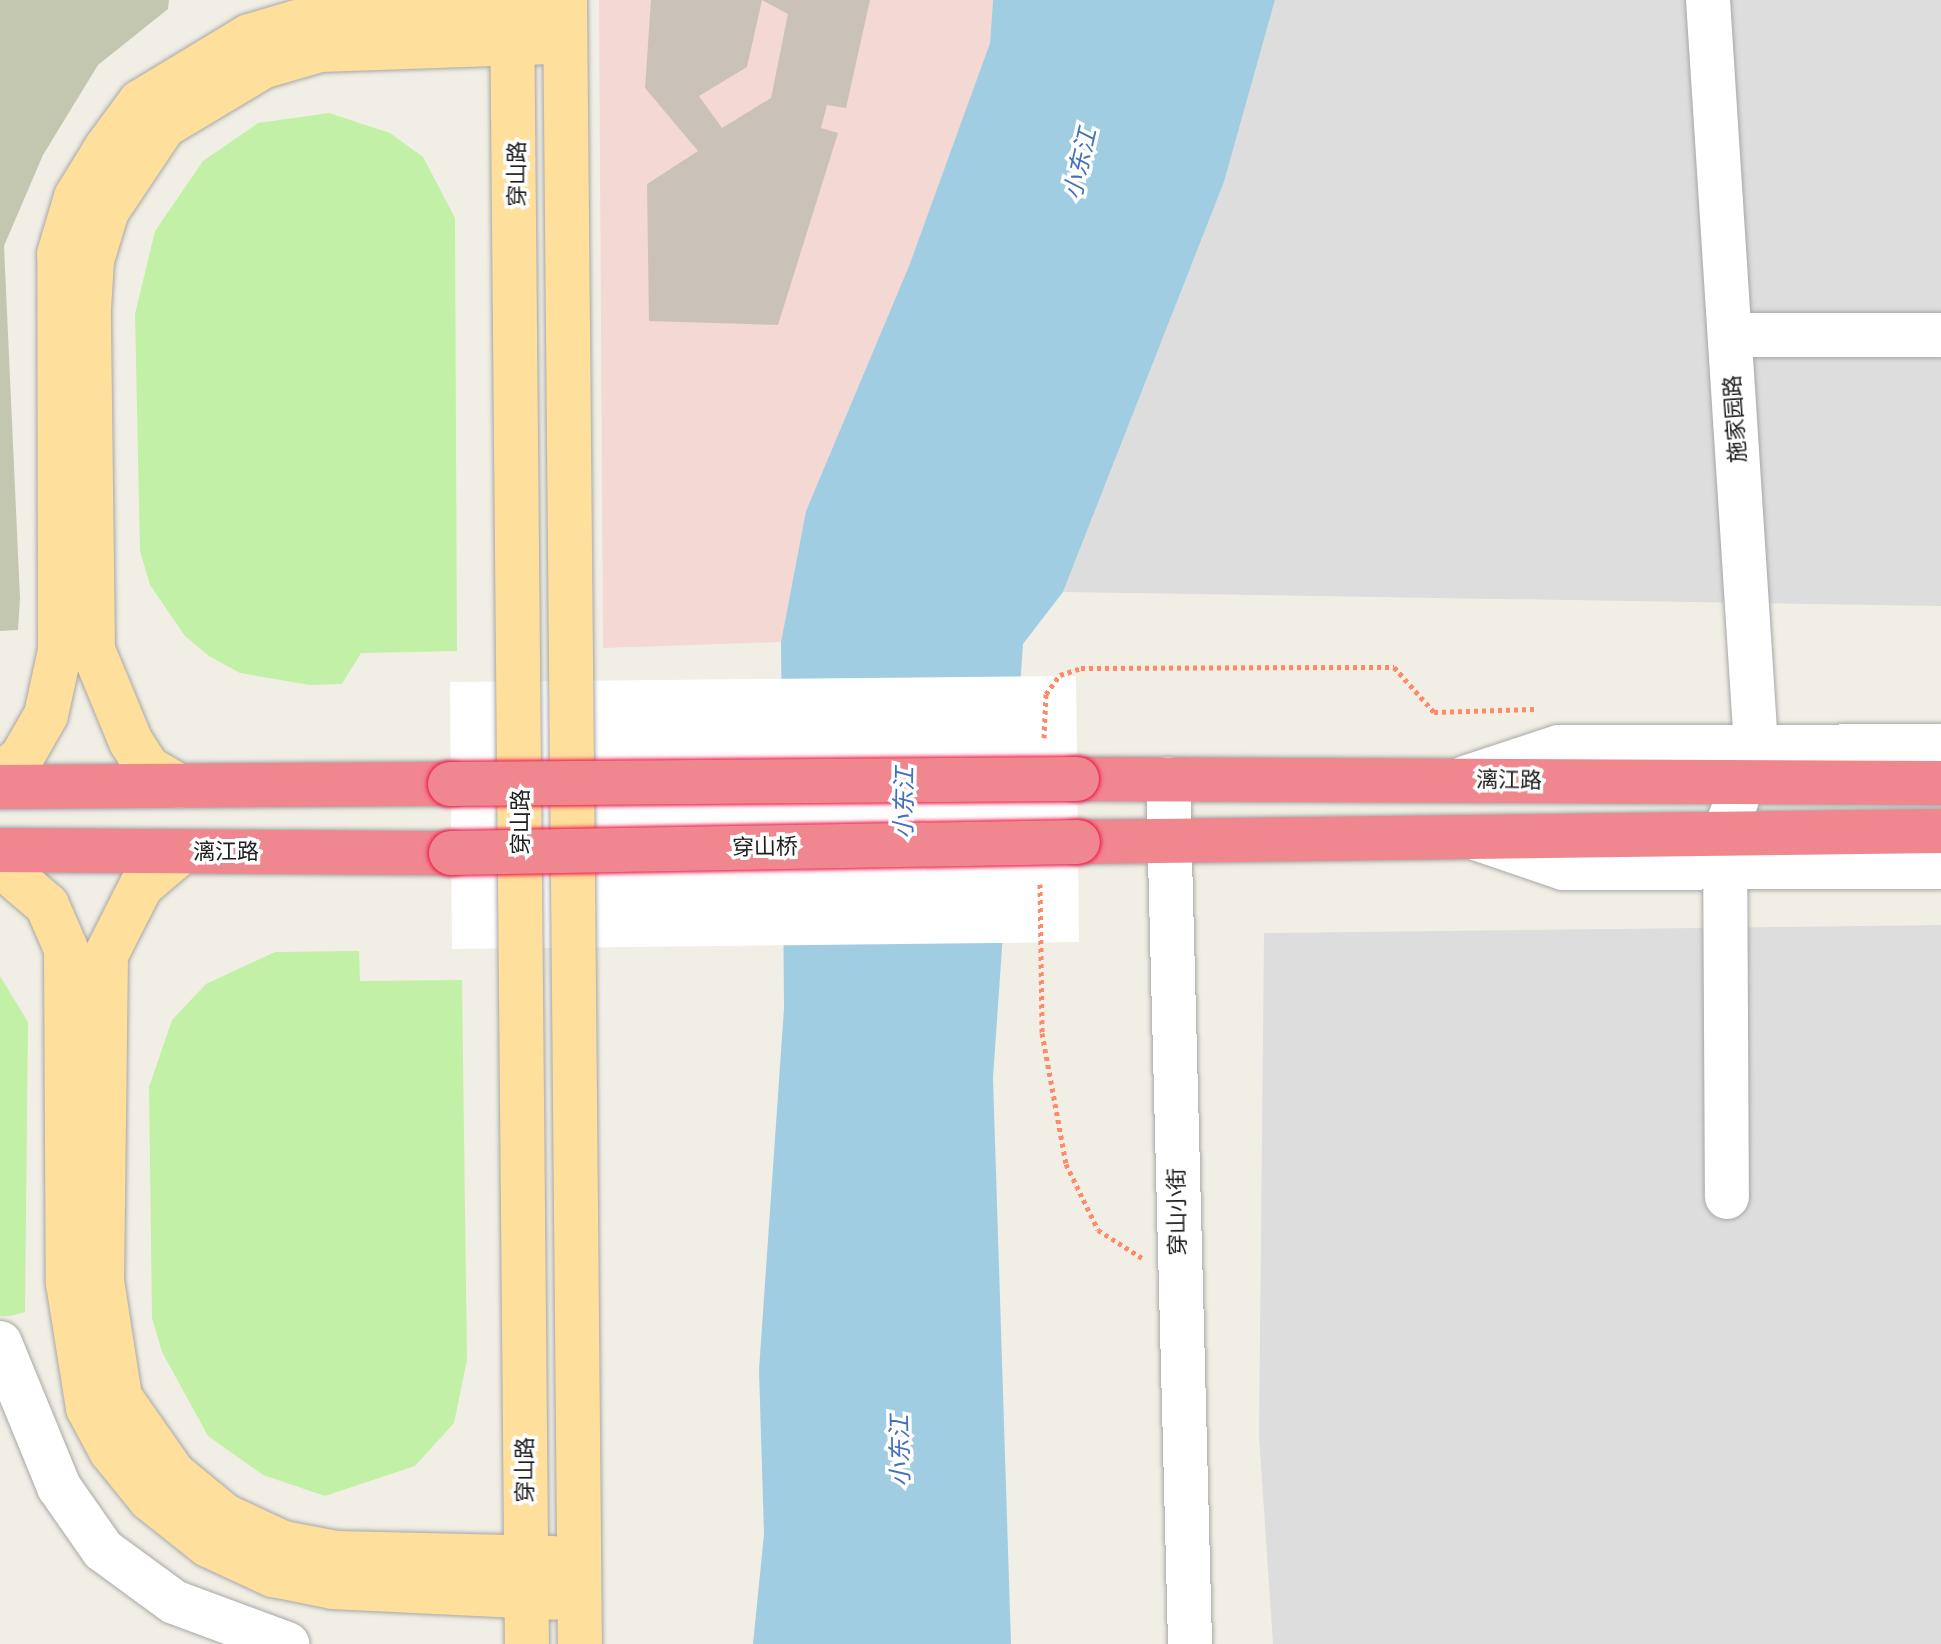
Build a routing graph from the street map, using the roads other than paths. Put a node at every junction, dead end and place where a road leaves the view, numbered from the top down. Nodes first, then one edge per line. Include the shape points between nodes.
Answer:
1 (1708, 0) edge
2 (565, 14) edge
3 (514, 16) edge
4 (1730, 335) junction
5 (1941, 335) edge
6 (1941, 746) edge
7 (1750, 765) junction
8 (0, 775) edge
9 (1168, 779) junction
10 (1941, 783) edge
11 (179, 786) junction
12 (0, 787) edge
13 (1941, 831) edge
14 (1167, 842) junction
15 (0, 850) edge
16 (1724, 850) junction
17 (181, 852) junction
18 (451, 853) joint
19 (0, 865) edge
20 (1941, 867) edge
21 (1727, 1197) dead end
22 (0, 1343) edge
23 (526, 1578) junction
24 (577, 1579) junction
25 (287, 1644) edge
26 (527, 1644) edge
27 (580, 1644) edge
28 (1190, 1644) edge

1 - 4 street, 施家园路
2 - 3 main road
2 - 24 main road
3 - 8 main road via 314,17 249,36 140,102 106,148 76,197 59,254 60,651 46,715 22,757
3 - 11 main road via 320,50 262,67 164,126 107,211 92,260 89,309 93,650 131,742 148,768
3 - 23 main road, 穿山路
4 - 5 street
4 - 7 street, 施家园路
6 - 7 street
7 - 9 highway, 漓江路 via 1463,779
7 - 10 highway, 漓江路
7 - 16 street, 施家园路
9 - 11 highway, 漓江路, bridge
9 - 14 street, 穿山小街
11 - 12 highway
13 - 16 highway
14 - 16 highway via 1461,834
14 - 18 highway, 穿山桥, bridge
14 - 28 street, 穿山小街
15 - 17 highway, 漓江路
16 - 20 street
16 - 21 street
17 - 18 highway, 漓江路
17 - 23 main road via 141,886 106,955 102,1281 120,1397 174,1474 225,1516 283,1543
19 - 23 main road via 47,905 66,949 68,1283 88,1408 111,1451 150,1499 208,1545 273,1575 333,1587
22 - 25 street via 59,1487 103,1550 174,1602
23 - 24 main road
23 - 26 main road, 穿山路
24 - 27 main road

